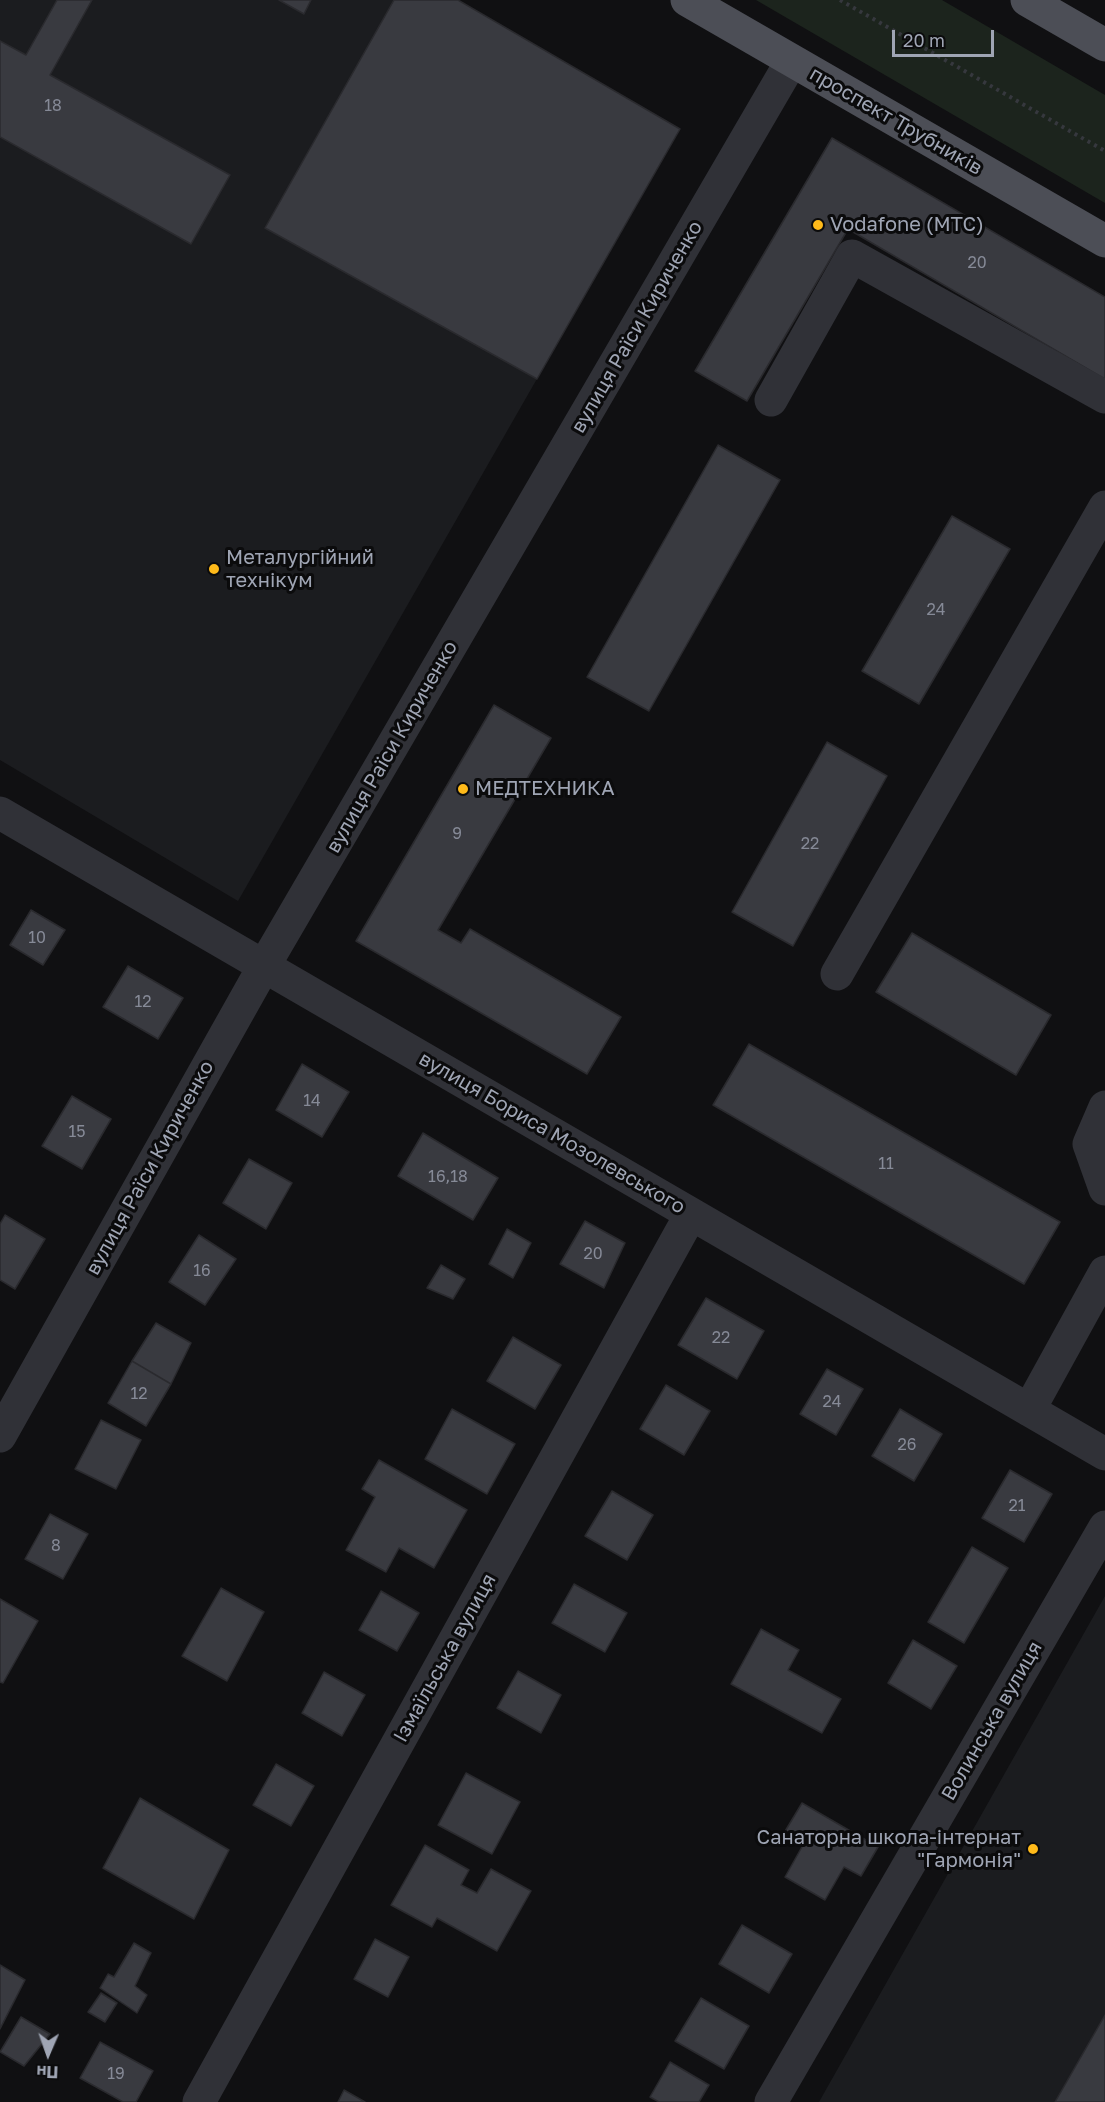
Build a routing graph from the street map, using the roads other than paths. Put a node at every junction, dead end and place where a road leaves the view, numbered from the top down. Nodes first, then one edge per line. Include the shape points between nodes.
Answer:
1 (687, 0) edge
2 (1027, 0) edge
3 (1105, 45) edge
4 (791, 62) junction
5 (1105, 241) edge
6 (1105, 397) edge
7 (771, 400) dead end
8 (1105, 507) edge
9 (0, 813) edge
10 (264, 966) junction
11 (837, 974) dead end
12 (1105, 1107) edge
13 (1105, 1189) edge
14 (691, 1214) junction
15 (1105, 1272) edge
16 (1029, 1410) junction
17 (0, 1436) edge
18 (1105, 1454) edge
19 (1105, 1527) edge
20 (199, 2102) edge
21 (771, 2102) edge

1 - 4 main road, проспект Трубників
2 - 3 main road
4 - 5 main road, проспект Трубників
4 - 10 street, вулиця Раїси Кириченко
6 - 7 street via 852,256
8 - 11 street
9 - 10 street, вулиця Бориса Мозолевського
10 - 14 street, вулиця Бориса Мозолевського
10 - 17 street, вулиця Раїси Кириченко
12 - 13 street via 1089,1144
14 - 16 street, вулиця Бориса Мозолевського
14 - 20 street, Ізмаїльська вулиця
15 - 16 street
16 - 18 street, вулиця Бориса Мозолевського
19 - 21 street, Волинська вулиця

